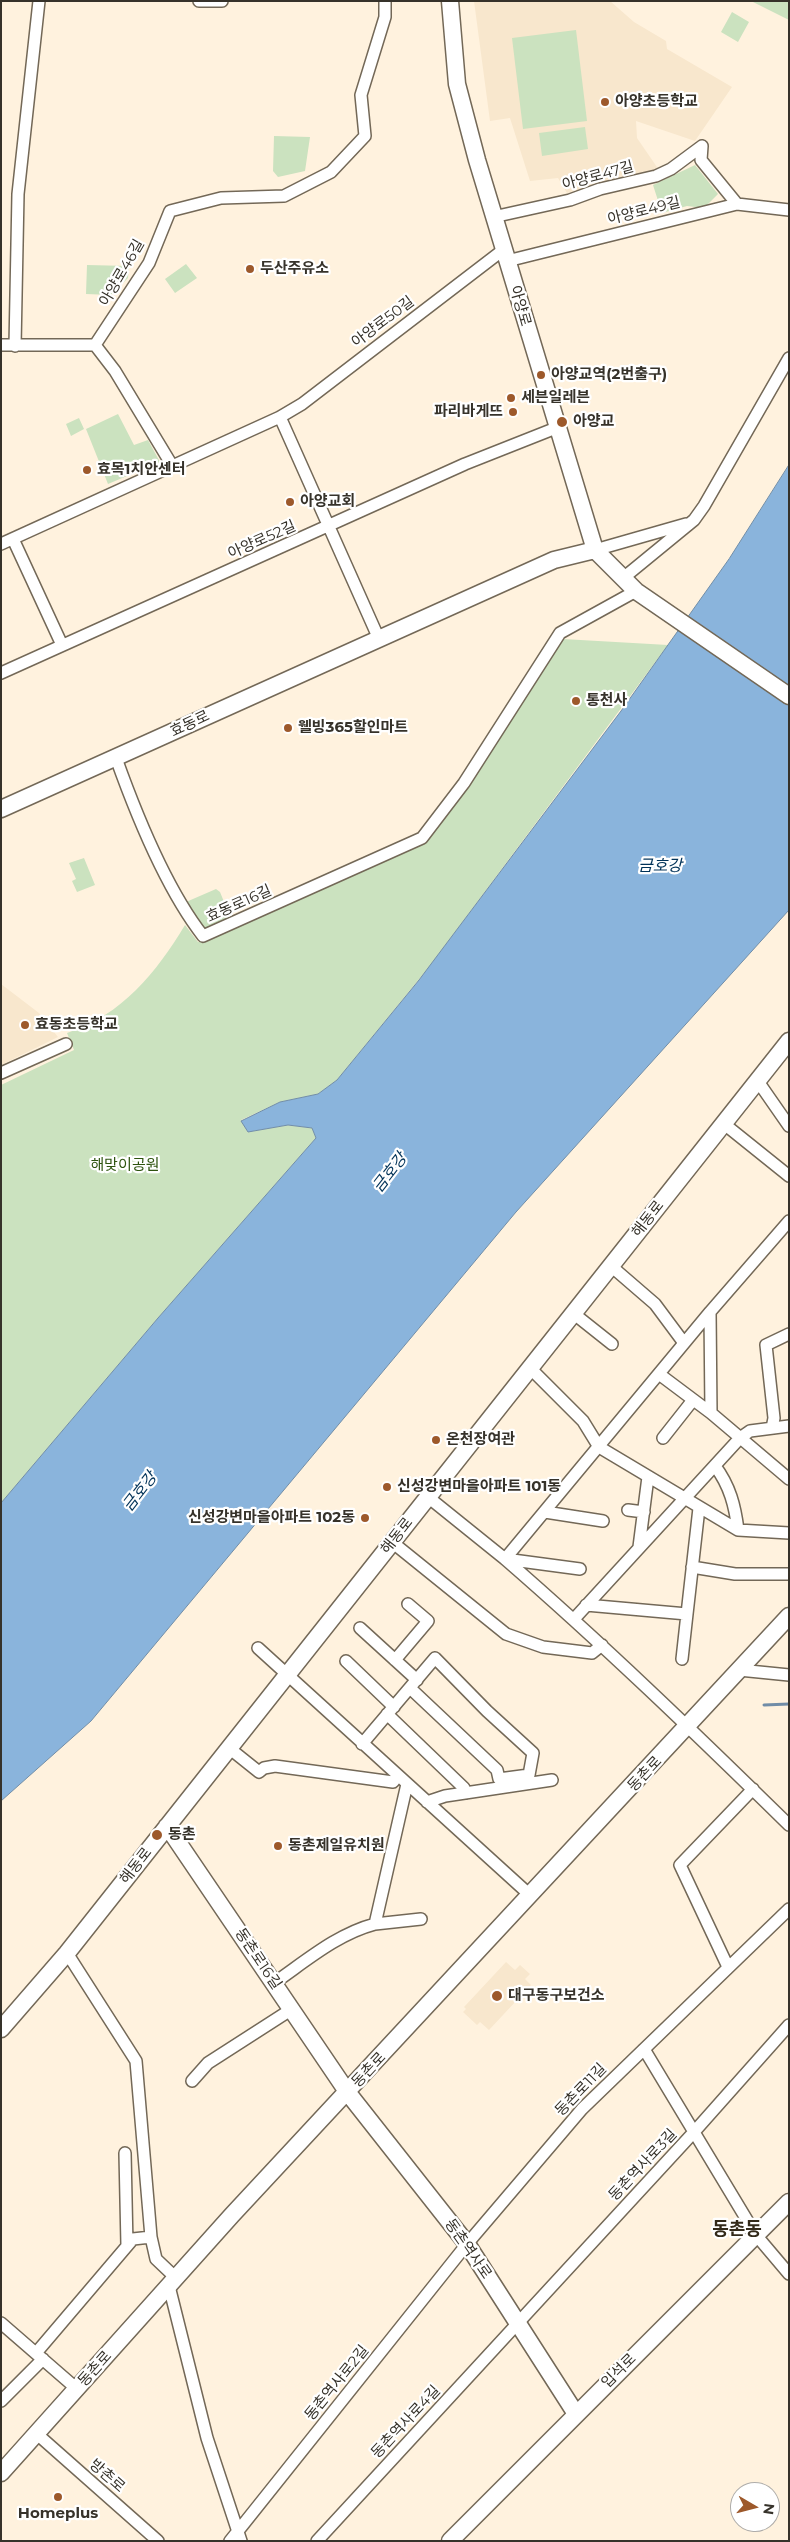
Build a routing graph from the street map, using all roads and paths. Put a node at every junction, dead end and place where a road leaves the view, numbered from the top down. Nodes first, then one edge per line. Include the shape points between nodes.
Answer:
1 (40, 1) edge
2 (199, 1) edge
3 (222, 1) edge
4 (385, 1) edge
5 (450, 1) edge
6 (737, 204) junction
7 (789, 210) edge
8 (493, 217) junction
9 (505, 255) junction
10 (1, 345) edge
11 (95, 345) junction
12 (15, 346) junction
13 (789, 358) edge
14 (280, 417) junction
15 (556, 428) junction
16 (173, 467) junction
17 (690, 523) junction
18 (329, 527) junction
19 (13, 539) junction
20 (1, 544) edge
21 (595, 550) junction
22 (622, 579) junction
23 (636, 591) junction
24 (379, 638) junction
25 (62, 645) junction
26 (1, 673) edge
27 (789, 696) edge
28 (116, 758) junction
29 (1, 809) edge
30 (789, 1040) edge
31 (66, 1044) dead end
32 (1, 1073) edge
33 (757, 1080) junction
34 (723, 1123) junction
35 (789, 1126) edge
36 (789, 1176) edge
37 (789, 1221) edge
38 (611, 1266) junction
39 (710, 1312) junction
40 (573, 1313) junction
41 (789, 1334) edge
42 (684, 1343) junction
43 (612, 1344) dead end
44 (529, 1367) junction
45 (659, 1374) junction
46 (693, 1400) junction
47 (711, 1414) junction
48 (789, 1426) edge
49 (772, 1428) junction
50 (663, 1438) dead end
51 (740, 1438) junction
52 (599, 1447) junction
53 (715, 1466) junction
54 (648, 1477) junction
55 (789, 1479) edge
56 (428, 1497) junction
57 (684, 1500) junction
58 (699, 1508) junction
59 (628, 1510) dead end
60 (545, 1512) junction
61 (644, 1512) junction
62 (603, 1521) dead end
63 (738, 1530) junction
64 (789, 1533) edge
65 (392, 1542) junction
66 (639, 1548) junction
67 (506, 1559) junction
68 (692, 1567) junction
69 (580, 1569) dead end
70 (788, 1574) edge
71 (408, 1604) dead end
72 (586, 1605) junction
73 (687, 1614) junction
74 (789, 1616) edge
75 (574, 1618) junction
76 (360, 1628) dead end
77 (602, 1645) junction
78 (258, 1648) dead end
79 (682, 1659) dead end
80 (346, 1660) dead end
81 (395, 1660) junction
82 (740, 1670) junction
83 (789, 1675) edge
84 (286, 1676) junction
85 (414, 1684) junction
86 (390, 1711) junction
87 (688, 1726) junction
88 (362, 1744) junction
89 (229, 1748) junction
90 (398, 1776) junction
91 (552, 1780) dead end
92 (407, 1784) junction
93 (753, 1790) junction
94 (466, 1793) junction
95 (427, 1802) junction
96 (789, 1825) edge
97 (167, 1826) junction
98 (531, 1896) junction
99 (789, 1909) edge
100 (421, 1919) dead end
101 (375, 1924) junction
102 (67, 1953) junction
103 (728, 1967) junction
104 (274, 1983) junction
105 (292, 2009) junction
106 (789, 2026) edge
107 (1, 2030) edge
108 (644, 2049) junction
109 (192, 2081) dead end
110 (348, 2092) junction
111 (694, 2132) junction
112 (125, 2153) dead end
113 (147, 2192) junction
114 (126, 2193) junction
115 (789, 2202) edge
116 (756, 2234) junction
117 (151, 2237) junction
118 (466, 2244) junction
119 (128, 2246) junction
120 (789, 2274) edge
121 (172, 2282) junction
122 (1, 2323) edge
123 (517, 2323) junction
124 (39, 2356) junction
125 (76, 2389) junction
126 (1, 2401) edge
127 (576, 2414) junction
128 (36, 2434) junction
129 (1, 2473) edge
130 (240, 2536) edge
131 (158, 2541) edge
132 (230, 2541) edge
133 (316, 2541) edge
134 (450, 2541) edge

1 - 12 street via 18,194
2 - 3 street
4 - 11 street, 아양로46길 via 385,17 361,95 365,136 331,172 284,196 221,198 170,211 149,263
5 - 8 main road, 아양로 via 458,84
6 - 7 street, 아양로49길
6 - 8 street, 아양로47길 via 700,160 702,146 656,176
6 - 9 street, 아양로49길
8 - 9 main road, 아양로
9 - 14 street, 아양로50길
9 - 15 main road, 아양로
10 - 12 street
11 - 12 street
11 - 16 street via 115,371
13 - 17 street via 704,506
14 - 16 street, 아양로50길
14 - 18 street
15 - 18 street, 아양로52길 via 465,464
15 - 21 main road, 아양로
16 - 19 street, 아양로50길
17 - 21 street
17 - 22 street
18 - 24 street
18 - 25 street, 아양로52길
19 - 20 street, 아양로50길
19 - 25 street
21 - 22 main road, 아양로
21 - 24 main road, 효동로 via 554,560
22 - 23 main road, 아양로
23 - 27 main road, 아양로
23 - 28 street, 효동로16길 via 560,633 463,785 422,838 202,936 187,917 165,873
24 - 28 main road, 효동로
25 - 26 street, 아양로52길
28 - 29 main road, 효동로
30 - 33 main road, 해동로
31 - 32 street
33 - 34 main road, 해동로
33 - 35 street
34 - 36 street
34 - 38 main road, 해동로
37 - 39 street
38 - 40 main road, 해동로
38 - 42 street via 655,1304
39 - 42 street
39 - 47 street
40 - 43 street
40 - 44 main road, 해동로
41 - 49 street via 766,1344 774,1418
42 - 45 street
44 - 52 street via 582,1421
44 - 56 main road, 해동로
45 - 46 street
45 - 52 street
46 - 47 street
46 - 50 street
47 - 51 street
48 - 49 street
49 - 51 street via 750,1431
51 - 53 street
51 - 55 street
52 - 54 street
52 - 60 street
53 - 57 street
53 - 63 street via 735,1505
54 - 57 street
54 - 61 street
56 - 65 main road, 해동로
56 - 67 street
57 - 58 street
57 - 66 street
58 - 63 street
58 - 68 street
59 - 61 street
60 - 62 street
60 - 67 street
61 - 66 street
63 - 64 street
65 - 77 street via 506,1634 543,1647 572,1652 592,1653
65 - 84 main road, 해동로
66 - 72 street
67 - 69 street
67 - 75 street
68 - 70 street via 735,1574
68 - 73 street
71 - 81 street via 428,1621
72 - 73 street
72 - 75 street
73 - 79 street
74 - 82 main road, 동촌로
75 - 77 street
76 - 81 street
77 - 87 street
78 - 84 street
80 - 86 street
81 - 85 street
82 - 83 street
82 - 87 main road, 동촌로
84 - 88 street
84 - 89 main road, 해동로
85 - 85 street via 497,1770 499,1779 529,1774 533,1753 487,1712 435,1658
85 - 86 street
86 - 88 street
86 - 94 street
87 - 93 street
87 - 98 main road, 동촌로
88 - 90 street
89 - 90 street via 260,1772 275,1766 393,1782
89 - 97 main road, 해동로
90 - 92 street
91 - 94 street
92 - 95 street
92 - 101 street
93 - 96 street
93 - 103 street via 680,1865
94 - 95 street
95 - 98 street
97 - 102 main road, 해동로
97 - 104 main road, 동촌로16길
98 - 110 main road, 동촌로
99 - 103 street, 동촌로11길
100 - 101 street
101 - 104 street via 340,1937
102 - 107 main road, 해동로
102 - 113 street via 136,2061
103 - 108 street, 동촌로11길
104 - 105 main road, 동촌로16길
105 - 109 street via 212,2060
105 - 110 main road, 동촌로16길
106 - 111 street, 동촌역사로3길
108 - 111 street
108 - 118 street, 동촌로11길 via 582,2109
110 - 118 main road, 동촌역사로
110 - 121 main road, 동촌로
111 - 116 street
111 - 123 street, 동촌역사로3길
112 - 114 street
113 - 114 street
113 - 117 street
114 - 119 street
115 - 116 main road, 입석로
116 - 120 street
116 - 127 main road, 입석로
117 - 119 street via 133,2239
117 - 121 street via 156,2259
118 - 123 main road, 동촌역사로
118 - 130 street, 동촌역사로2길
119 - 124 street
121 - 125 main road, 동촌로
121 - 130 street via 208,2438
122 - 124 street
123 - 127 main road, 동촌역사로
123 - 133 street, 동촌역사로4길
124 - 125 street
124 - 126 street
125 - 128 main road, 동촌로
127 - 134 main road, 입석로
128 - 129 main road, 동촌로
128 - 131 street, 방촌로
130 - 132 street, 동촌역사로2길

